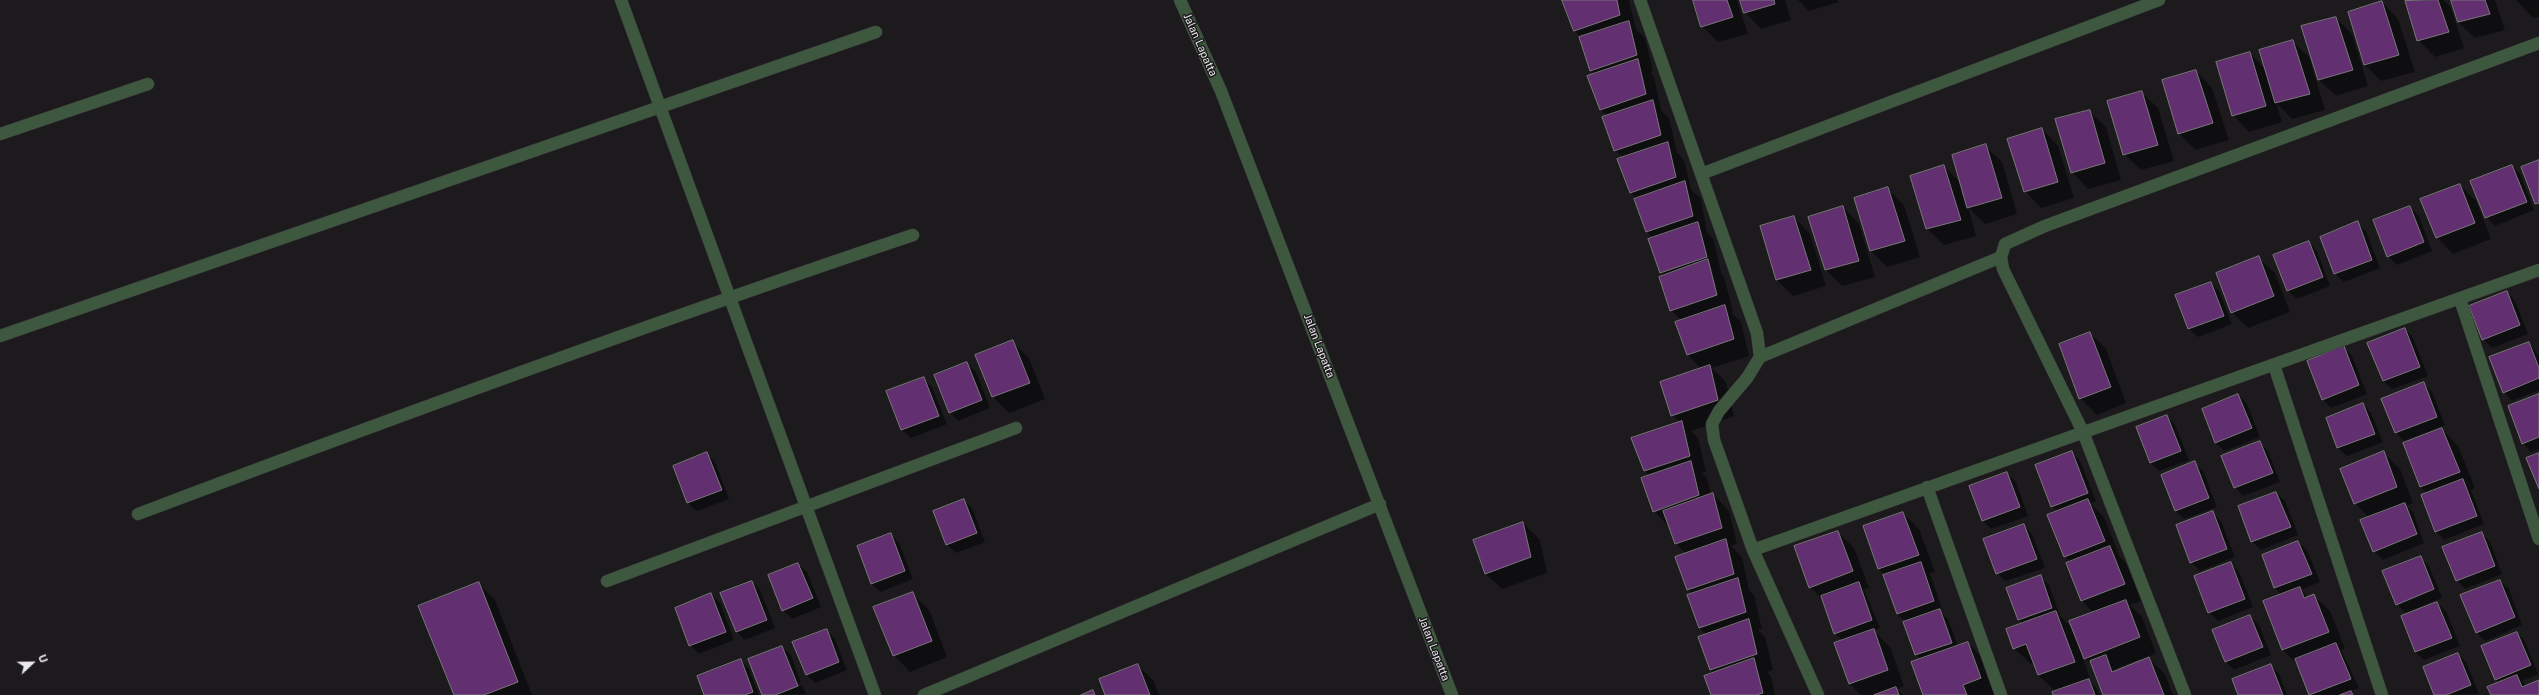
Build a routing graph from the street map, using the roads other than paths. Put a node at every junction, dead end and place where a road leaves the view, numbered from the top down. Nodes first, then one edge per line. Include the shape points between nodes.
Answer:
1 (621, 0) edge
2 (1180, 0) edge
3 (1640, 0) edge
4 (2159, 0) edge
5 (876, 32) dead end
6 (2539, 43) edge
7 (148, 84) dead end
8 (660, 107) junction
9 (0, 134) edge
10 (1701, 174) junction
11 (913, 235) dead end
12 (2001, 257) junction
13 (2539, 270) edge
14 (729, 297) junction
15 (2460, 299) junction
16 (0, 336) edge
17 (1760, 356) junction
18 (2274, 365) junction
19 (1016, 428) dead end
20 (2083, 432) junction
21 (1927, 487) junction
22 (1380, 504) junction
23 (806, 506) junction
24 (138, 514) dead end
25 (2539, 539) edge
26 (1753, 550) junction
27 (607, 581) dead end
28 (875, 695) edge
29 (924, 695) edge
30 (1452, 695) edge
31 (1818, 695) edge
32 (2001, 695) edge
33 (2185, 695) edge
34 (2382, 695) edge

1 - 8 street
2 - 22 street, Jalan Lapatta via 1220,90
3 - 10 street
4 - 10 street
5 - 8 street
6 - 12 street via 2015,238 2005,244
7 - 9 street
8 - 14 street
8 - 16 street
10 - 17 street via 1756,333
11 - 14 street
12 - 17 street
12 - 20 street via 2003,269
13 - 15 street
14 - 23 street
14 - 24 street via 389,419
15 - 18 street
15 - 25 street
17 - 26 street via 1747,378 1718,411 1712,424 1714,440
18 - 20 street
18 - 34 street
19 - 23 street
20 - 21 street
20 - 33 street
21 - 26 street
21 - 32 street
22 - 29 street
22 - 30 street, Jalan Lapatta
23 - 27 street
23 - 28 street
26 - 31 street

